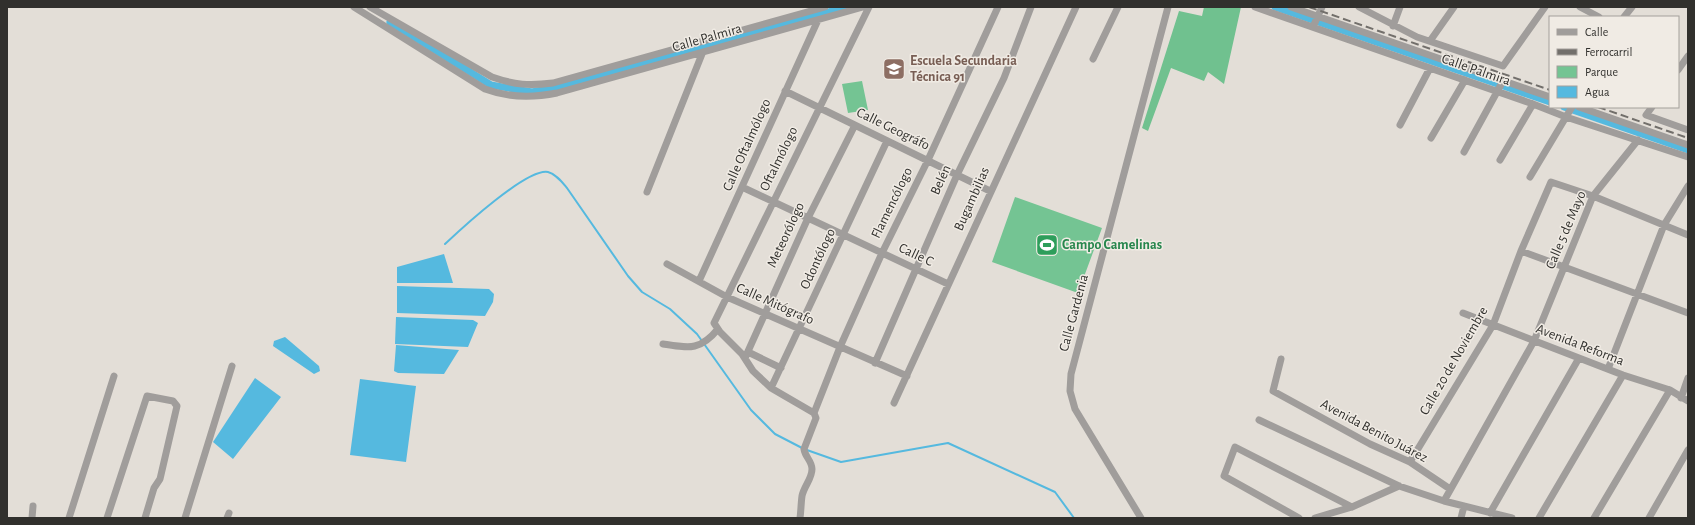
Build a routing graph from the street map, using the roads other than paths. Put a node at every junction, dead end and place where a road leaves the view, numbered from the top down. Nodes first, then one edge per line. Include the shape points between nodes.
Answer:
1 (354, 7) edge
2 (370, 7) edge
3 (825, 7) edge
4 (863, 7) edge
5 (869, 7) edge
6 (998, 7) edge
7 (1031, 7) edge
8 (1076, 7) edge
9 (1118, 7) edge
10 (1168, 7) edge
11 (1255, 7) edge
12 (1291, 7) edge
13 (1322, 7) edge
14 (1359, 7) edge
15 (1400, 7) edge
16 (1454, 7) edge
17 (1546, 7) edge
18 (1580, 7) edge
19 (1632, 7) edge
20 (1597, 16) edge
21 (1625, 16) edge
22 (1318, 17) junction
23 (818, 20) junction
24 (1313, 26) junction
25 (1393, 26) junction
26 (1430, 41) junction
27 (702, 54) junction
28 (1428, 55) junction
29 (1688, 56) edge
30 (1092, 59) dead end
31 (1423, 65) junction
32 (1679, 67) edge
33 (1430, 68) junction
34 (1465, 80) junction
35 (1503, 81) junction
36 (1498, 91) junction
37 (785, 92) junction
38 (1549, 97) edge
39 (1533, 104) junction
40 (1549, 107) edge
41 (818, 108) junction
42 (1554, 108) edge
43 (1582, 108) edge
44 (1651, 108) edge
45 (1569, 111) edge
46 (855, 125) junction
47 (1400, 125) dead end
48 (1688, 130) edge
49 (1431, 138) dead end
50 (1638, 140) junction
51 (887, 141) junction
52 (1688, 145) edge
53 (1464, 152) dead end
54 (1688, 157) edge
55 (928, 160) junction
56 (1500, 160) dead end
57 (957, 175) junction
58 (1530, 177) dead end
59 (1688, 186) edge
60 (742, 187) junction
61 (990, 191) junction
62 (647, 192) dead end
63 (1593, 196) junction
64 (773, 202) junction
65 (808, 218) junction
66 (1664, 225) junction
67 (1688, 234) edge
68 (843, 235) junction
69 (1521, 251) junction
70 (882, 253) junction
71 (667, 264) dead end
72 (1564, 267) junction
73 (916, 269) junction
74 (699, 281) junction
75 (948, 284) junction
76 (1637, 294) junction
77 (727, 297) junction
78 (1463, 313) dead end
79 (1688, 313) edge
80 (765, 314) junction
81 (1493, 324) junction
82 (716, 326) junction
83 (800, 329) junction
84 (1534, 341) junction
85 (663, 344) dead end
86 (840, 347) junction
87 (747, 355) junction
88 (1579, 358) junction
89 (1281, 359) dead end
90 (875, 363) junction
91 (232, 366) dead end
92 (781, 368) junction
93 (1608, 369) junction
94 (1623, 375) junction
95 (114, 376) dead end
96 (906, 376) junction
97 (1688, 378) edge
98 (772, 388) junction
99 (1670, 390) junction
100 (1681, 398) junction
101 (1688, 401) edge
102 (894, 403) dead end
103 (814, 413) junction
104 (1258, 420) dead end
105 (1688, 450) edge
106 (1410, 462) junction
107 (1399, 486) junction
108 (1450, 490) junction
109 (1444, 500) junction
110 (33, 506) dead end
111 (1464, 506) junction
112 (1352, 507) junction
113 (1490, 513) junction
114 (1499, 517) edge
115 (32, 518) edge
116 (69, 518) edge
117 (107, 518) edge
118 (145, 518) edge
119 (185, 518) edge
120 (800, 518) edge
121 (1141, 518) edge
122 (1299, 518) edge
123 (1315, 518) edge
124 (1460, 518) edge
125 (1512, 518) edge
126 (1539, 518) edge
127 (1594, 518) edge
128 (1649, 518) edge

1 - 27 street, Calle Palmira via 485,89 519,97 557,93
2 - 3 street via 492,77 513,84 532,86 553,83
4 - 23 street, Calle Palmira
5 - 41 street, Oftalmólogo
6 - 55 street, Flamencólogo
7 - 57 street, Belén via 1004,78
8 - 61 street, Bugambilias
9 - 30 street
10 - 121 street, Calle Gardenia via 1071,374 1070,391 1075,408
11 - 24 street, Calle Palmira
12 - 22 street
13 - 22 street
14 - 25 street
15 - 25 street
16 - 26 street
17 - 26 street via 1504,66
18 - 20 street
19 - 21 street
22 - 24 street
22 - 28 street
23 - 27 street, Calle Palmira
23 - 37 street, Calle Oftalmólogo
24 - 31 street, Calle Palmira
25 - 26 street
27 - 62 street
28 - 31 street
28 - 35 street
29 - 32 street
31 - 33 street, Calle Palmira
33 - 34 street, Calle Palmira
33 - 47 street
34 - 36 street, Calle Palmira
34 - 49 street
35 - 36 street
35 - 38 street
36 - 39 street, Calle Palmira
36 - 53 street
37 - 41 street, Calle Geográfo
37 - 60 street, Calle Oftalmólogo
39 - 40 street, Calle Palmira
39 - 56 street
41 - 46 street, Calle Geográfo
41 - 64 street, Oftalmólogo
42 - 45 street, Calle Palmira
43 - 52 street
44 - 48 street via 1646,115
45 - 50 street, Calle Palmira
45 - 58 street
46 - 51 street, Calle Geográfo
46 - 65 street, Meteorólogo
50 - 54 street, Calle Palmira
50 - 63 street, Calle 5 de Mayo
51 - 55 street, Calle Geográfo
51 - 68 street, Odontólogo
55 - 57 street, Calle Geográfo
55 - 70 street, Flamencólogo
57 - 61 street, Calle Geográfo
57 - 73 street, Belén
59 - 66 street
60 - 64 street, Calle C
60 - 74 street, Calle Oftalmólogo
61 - 75 street, Bugambilias
63 - 66 street
63 - 69 street, Calle 20 de Noviembre via 1551,182
63 - 72 street, Calle 5 de Mayo
64 - 65 street, Calle C
64 - 77 street, Oftalmólogo
65 - 68 street, Calle C
65 - 80 street, Meteorólogo
66 - 67 street
66 - 76 street
68 - 70 street, Calle C
68 - 83 street, Odontólogo
69 - 72 street
69 - 81 street, Calle 20 de Noviembre
70 - 73 street, Calle C
70 - 86 street, Flamencólogo
71 - 74 street, Calle Mitógrafo
72 - 76 street
72 - 84 street, Calle 5 de Mayo
73 - 75 street, Calle C
73 - 90 street, Belén
74 - 77 street, Calle Mitógrafo
75 - 96 street, Bugambilias
76 - 79 street
76 - 93 street
77 - 80 street, Calle Mitógrafo
77 - 82 street, Oftalmólogo
78 - 81 street, Avenida Reforma
80 - 83 street, Calle Mitógrafo
80 - 87 street, Meteorólogo
81 - 84 street, Avenida Reforma
81 - 106 street, Calle 20 de Noviembre
82 - 85 street, Oftalmólogo via 703,343 693,348
82 - 87 street
83 - 86 street, Calle Mitógrafo
83 - 92 street, Odontólogo
84 - 88 street, Avenida Reforma
84 - 108 street, Calle 5 de Mayo
86 - 90 street, Calle Mitógrafo
86 - 103 street, Flamencólogo
87 - 92 street
87 - 98 street via 753,371
88 - 93 street, Avenida Reforma
88 - 113 street
89 - 106 street, Avenida Benito Juárez via 1273,391 1370,444
90 - 96 street, Calle Mitógrafo
91 - 119 street
92 - 98 street, Odontólogo
93 - 94 street, Avenida Reforma
94 - 99 street, Avenida Reforma
94 - 126 street
95 - 116 street
96 - 102 street, Bugambilias
97 - 100 street
98 - 103 street
99 - 100 street, Avenida Reforma
99 - 127 street
100 - 101 street, Avenida Reforma
103 - 120 street, Flamencólogo via 815,425 804,449 812,467 811,476 802,495
104 - 107 street
105 - 128 street
106 - 108 street, Avenida Benito Juárez
107 - 109 street
107 - 112 street
108 - 109 street
109 - 111 street
110 - 115 street
111 - 113 street
111 - 124 street
112 - 122 street via 1235,447 1224,476
112 - 123 street
113 - 114 street
114 - 125 street
117 - 118 street via 147,396 173,401 177,406 160,479 154,488

